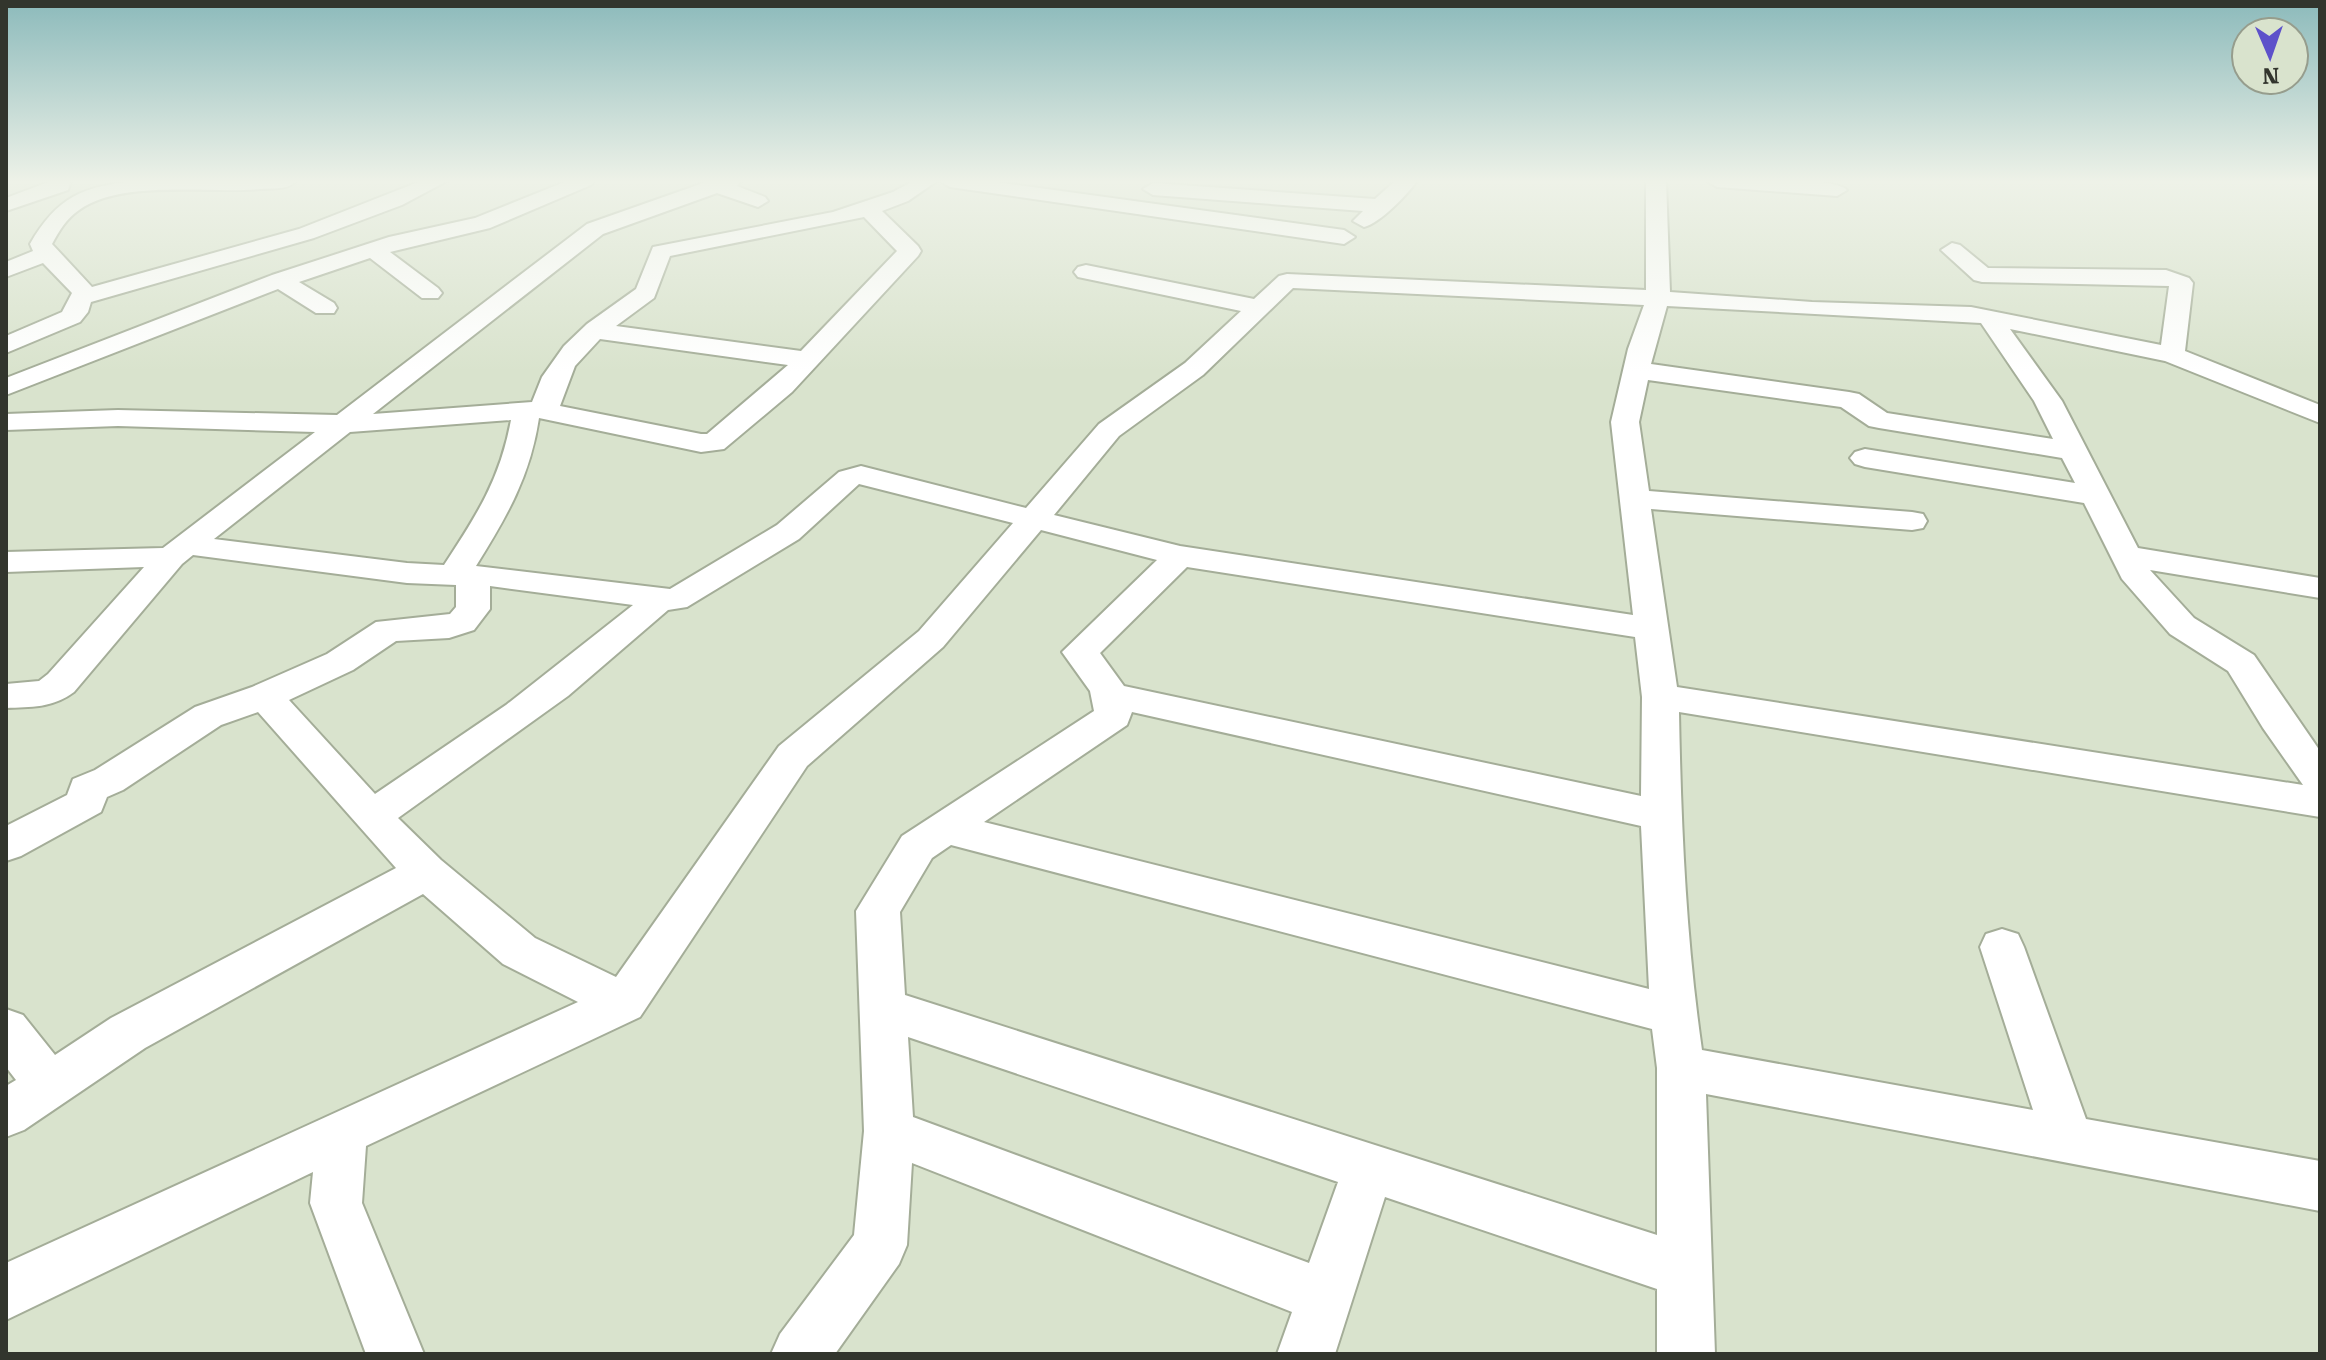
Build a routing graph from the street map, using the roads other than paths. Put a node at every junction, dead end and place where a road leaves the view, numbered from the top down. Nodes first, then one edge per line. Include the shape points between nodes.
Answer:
1 (41, 244) edge
2 (247, 244) edge
3 (394, 244) edge
4 (575, 244) edge
5 (686, 244) edge
6 (903, 244) edge
7 (1334, 244) edge
8 (1657, 244) edge
9 (373, 250) junction
10 (1952, 250) dead end
11 (46, 254) junction
12 (6, 270) edge
13 (1086, 272) dead end
14 (280, 280) junction
15 (1287, 281) junction
16 (430, 293) dead end
17 (88, 296) junction
18 (1658, 298) junction
19 (1258, 307) junction
20 (325, 308) dead end
21 (1989, 317) junction
22 (595, 331) junction
23 (6, 345) edge
24 (2172, 355) junction
25 (807, 360) junction
26 (1636, 370) junction
27 (6, 387) edge
28 (532, 410) junction
29 (2320, 415) edge
30 (6, 422) edge
31 (347, 424) junction
32 (2073, 451) junction
33 (1865, 458) dead end
34 (2096, 496) junction
35 (1635, 499) junction
36 (1032, 521) junction
37 (1912, 521) dead end
38 (180, 551) junction
39 (1180, 556) junction
40 (2126, 556) junction
41 (6, 562) edge
42 (463, 576) junction
43 (2320, 588) edge
44 (659, 600) junction
45 (1651, 629) junction
46 (1110, 695) junction
47 (6, 696) edge
48 (265, 696) junction
49 (1660, 697) junction
50 (2320, 779) edge
51 (2320, 802) edge
52 (1661, 815) junction
53 (371, 816) junction
54 (945, 828) junction
55 (6, 845) edge
56 (426, 872) junction
57 (2002, 947) dead end
58 (624, 1003) junction
59 (885, 1009) junction
60 (1674, 1015) junction
61 (6, 1030) edge
62 (1681, 1068) junction
63 (49, 1085) junction
64 (6, 1114) edge
65 (889, 1131) junction
66 (342, 1133) junction
67 (2068, 1139) junction
68 (1369, 1167) junction
69 (2320, 1186) edge
70 (1684, 1271) junction
71 (6, 1292) edge
72 (1325, 1297) junction
73 (395, 1354) edge
74 (800, 1354) edge
75 (1306, 1354) edge
76 (1686, 1354) edge

1 - 11 street
2 - 17 street
3 - 9 street
4 - 31 street
5 - 22 street via 661,252 641,298
6 - 25 street via 910,251
7 - 15 street
8 - 18 street
9 - 14 street
9 - 16 street
10 - 24 street via 1982,275 2179,280
11 - 12 street
11 - 17 street
13 - 19 street
14 - 20 street
14 - 27 street
15 - 18 street
15 - 19 street
17 - 23 street via 80,298 71,317
18 - 21 street
18 - 26 street
19 - 36 street via 1194,369 1109,430
21 - 24 street
21 - 32 street via 2048,401
22 - 25 street
22 - 28 street via 575,347 549,387 546,406
24 - 29 street
25 - 28 street via 714,443
26 - 32 street via 1849,400 1879,420
26 - 35 street via 1625,422
28 - 31 street
28 - 42 street via 518,458
30 - 31 street via 118,418
31 - 38 street
32 - 34 street
33 - 34 street
34 - 40 street
35 - 37 street
35 - 45 street
36 - 39 street
36 - 44 street via 869,477 849,478 788,532 675,600
36 - 58 street via 931,639 793,756
38 - 41 street
38 - 42 street
38 - 47 street via 61,683 48,693
39 - 45 street
39 - 46 street via 1080,652
40 - 43 street
40 - 50 street via 2182,626 2241,663
42 - 44 street
42 - 48 street via 473,609 462,622 388,630 340,662
44 - 53 street via 485,740
45 - 49 street
46 - 52 street
46 - 54 street via 1114,716
48 - 53 street
48 - 55 street via 208,716 87,789 87,802
49 - 51 street
49 - 52 street
52 - 60 street
53 - 56 street
54 - 59 street via 917,847 878,911
54 - 60 street
56 - 58 street via 519,951
56 - 63 street via 128,1033
57 - 67 street
58 - 66 street
59 - 65 street
59 - 68 street
60 - 62 street
61 - 63 street
62 - 67 street
62 - 70 street
63 - 64 street
65 - 72 street
65 - 74 street via 880,1245
66 - 71 street
66 - 73 street via 336,1203
67 - 69 street
68 - 70 street
68 - 72 street
70 - 76 street
72 - 75 street

